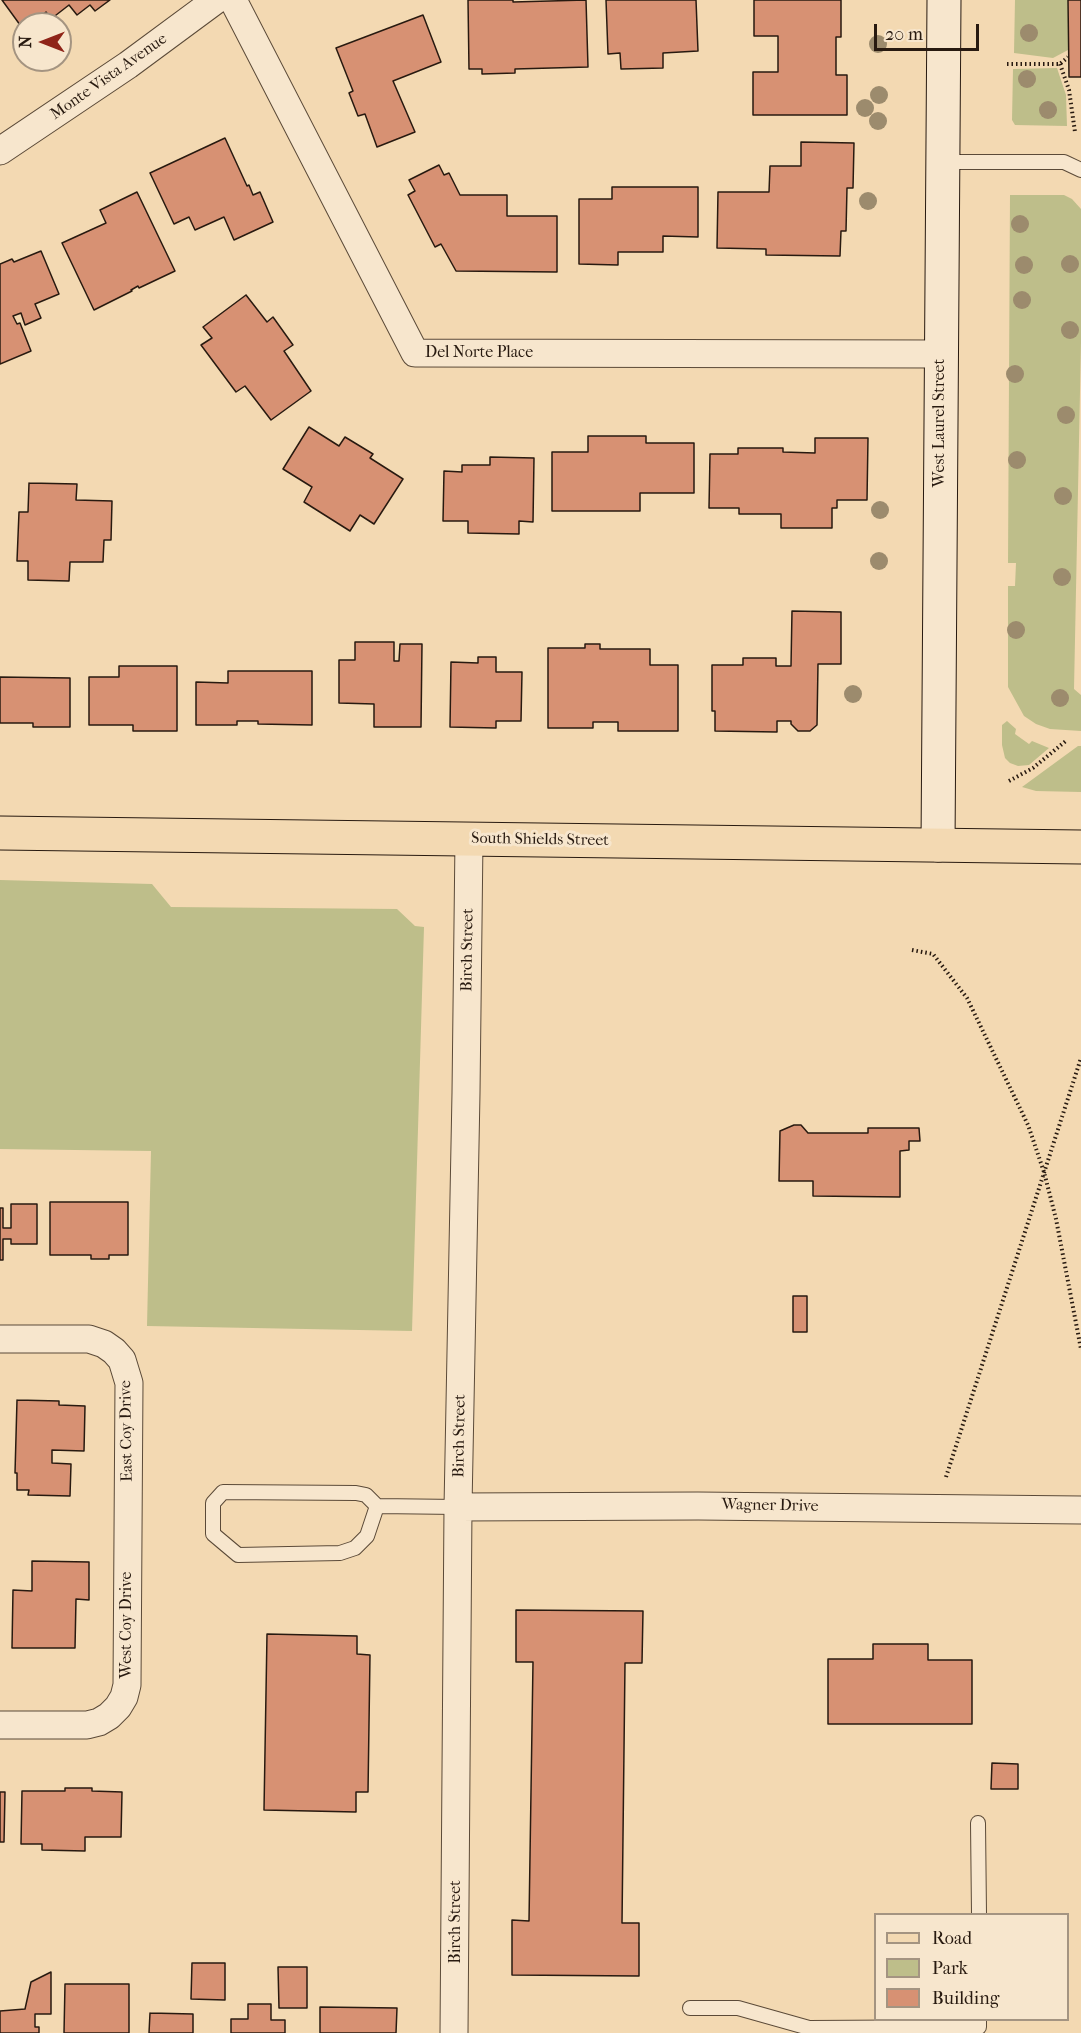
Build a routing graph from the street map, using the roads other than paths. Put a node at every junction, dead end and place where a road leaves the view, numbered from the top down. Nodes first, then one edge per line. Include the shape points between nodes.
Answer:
1 (216, 0) edge
2 (233, 0) edge
3 (944, 0) edge
4 (0, 151) edge
5 (942, 162) junction
6 (1081, 170) edge
7 (940, 354) junction
8 (0, 833) edge
9 (469, 839) junction
10 (938, 845) junction
11 (1081, 847) edge
12 (0, 1339) edge
13 (377, 1506) junction
14 (458, 1507) junction
15 (1081, 1510) edge
16 (127, 1524) joint
17 (0, 1725) edge
18 (978, 1823) dead end
19 (979, 1913) edge
20 (690, 2008) dead end
21 (979, 2021) edge
22 (809, 2030) edge
23 (454, 2033) edge

1 - 4 street, Monte Vista Avenue via 129,65
2 - 7 street, Del Norte Place via 415,353
3 - 5 main road, West Laurel Street
5 - 6 lane via 1064,162
5 - 7 main road, West Laurel Street
7 - 10 main road, West Laurel Street
8 - 9 main road, South Shields Street
9 - 10 main road, South Shields Street
9 - 14 street, Birch Street
10 - 11 main road, South Shields Street
12 - 16 street, East Coy Drive via 89,1340 104,1344 122,1360 129,1383
13 - 13 lane via 366,1495 356,1493 223,1492 213,1503 213,1534 238,1555 340,1553 355,1548 367,1536
13 - 14 lane
14 - 15 street, Wagner Drive
14 - 23 street, Birch Street
16 - 17 street, West Coy Drive via 127,1685 118,1707 99,1722 87,1725
18 - 19 lane
20 - 22 lane via 738,2007
21 - 22 lane via 979,2027

